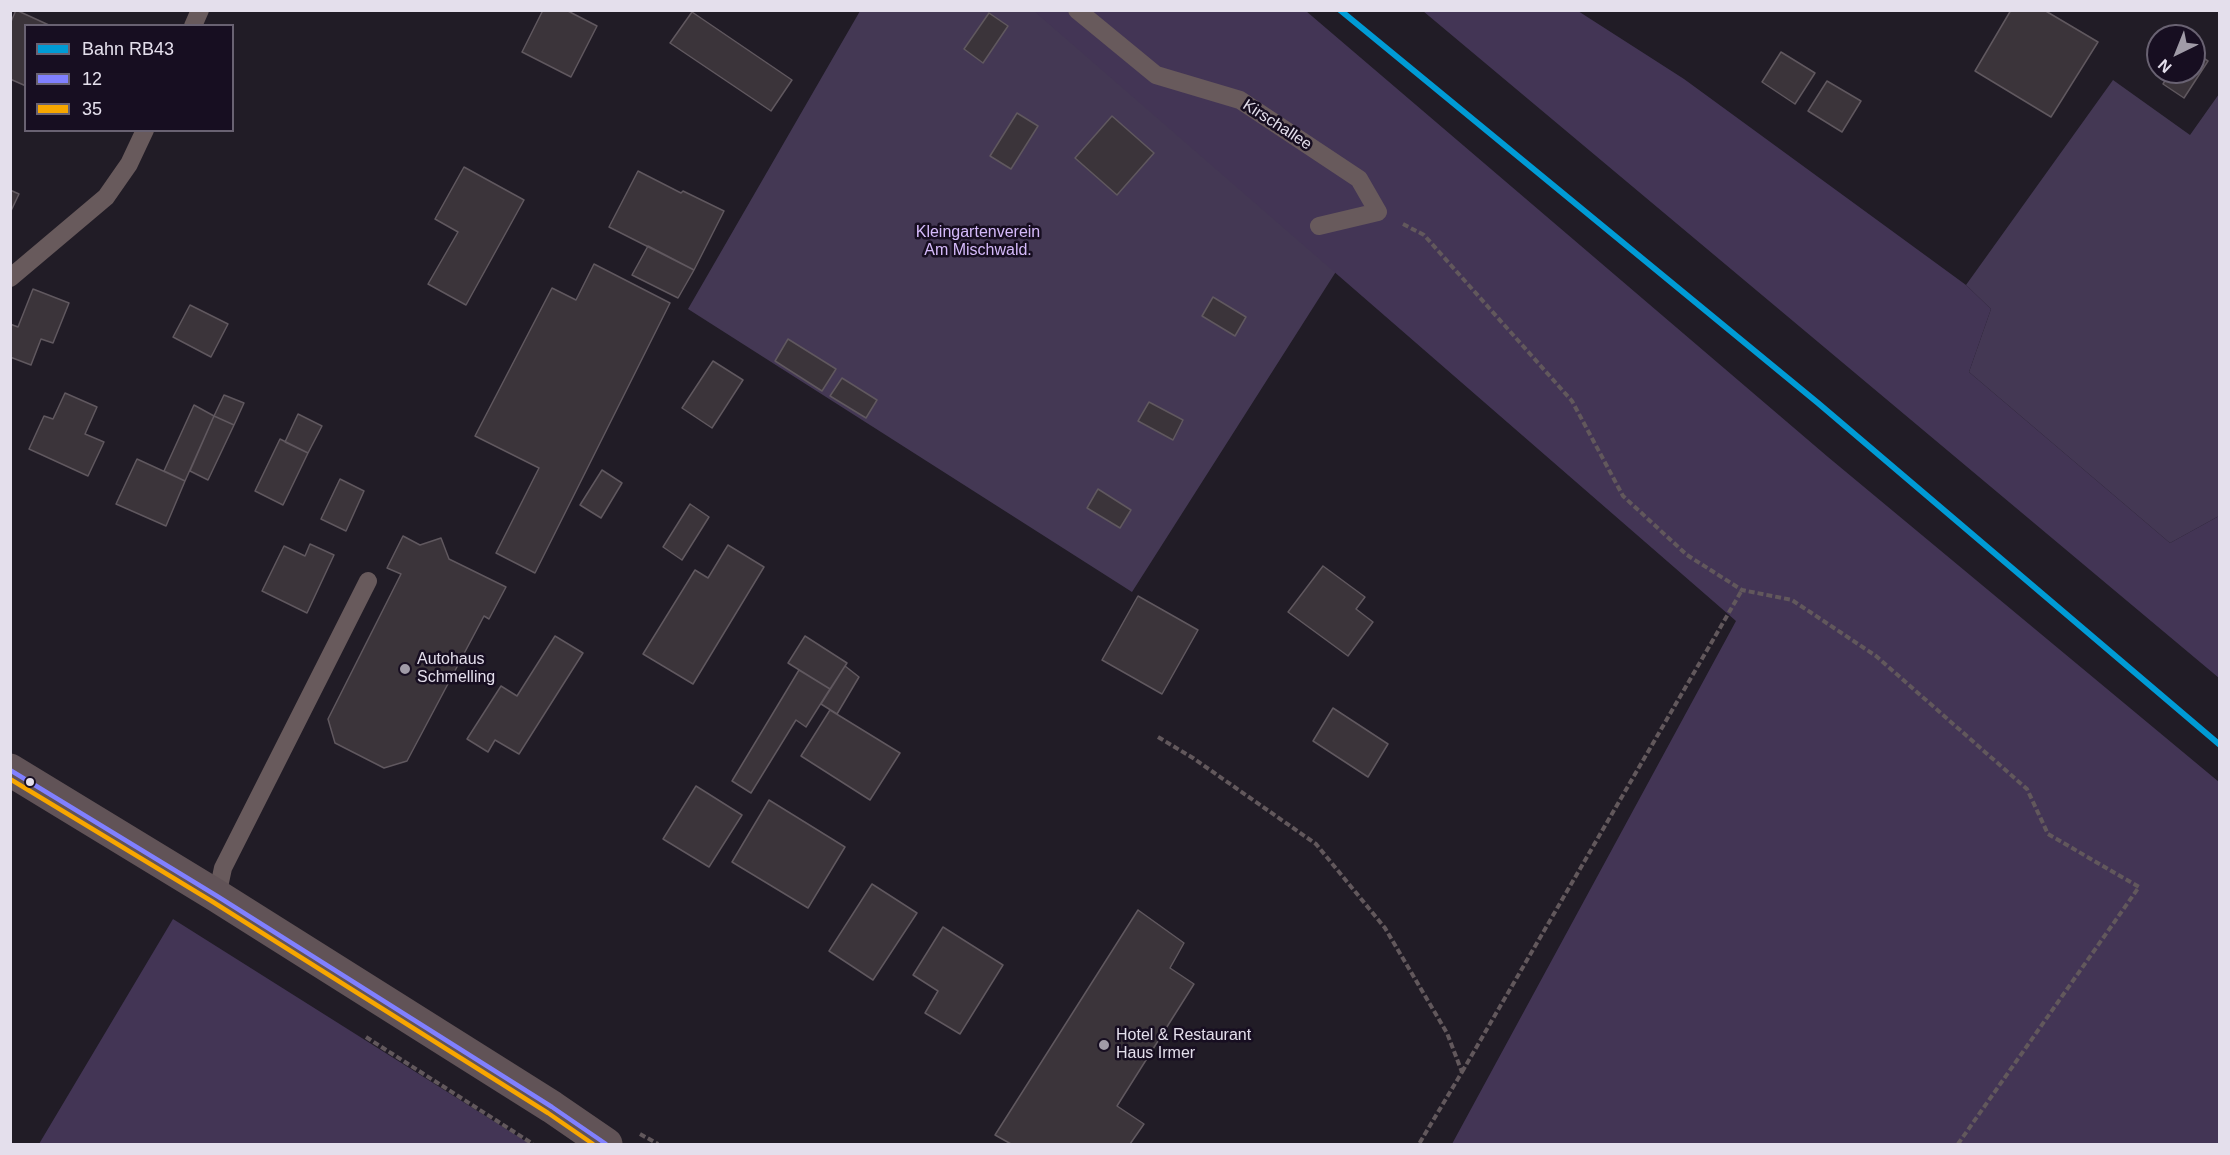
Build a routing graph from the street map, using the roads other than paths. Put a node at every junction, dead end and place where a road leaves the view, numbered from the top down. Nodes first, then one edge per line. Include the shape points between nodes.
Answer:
1 (200, 10) edge
2 (1077, 10) edge
3 (194, 24) edge
4 (144, 132) edge
5 (1319, 226) dead end
6 (10, 278) edge
7 (369, 580) dead end
8 (10, 770) edge
9 (217, 896) junction
10 (606, 1144) edge

1 - 3 lane
2 - 5 lane, Kirschallee via 1156,75 1239,100 1359,180 1378,212
4 - 6 lane via 129,164 106,197
7 - 9 lane via 223,868
8 - 9 main road
9 - 10 main road

